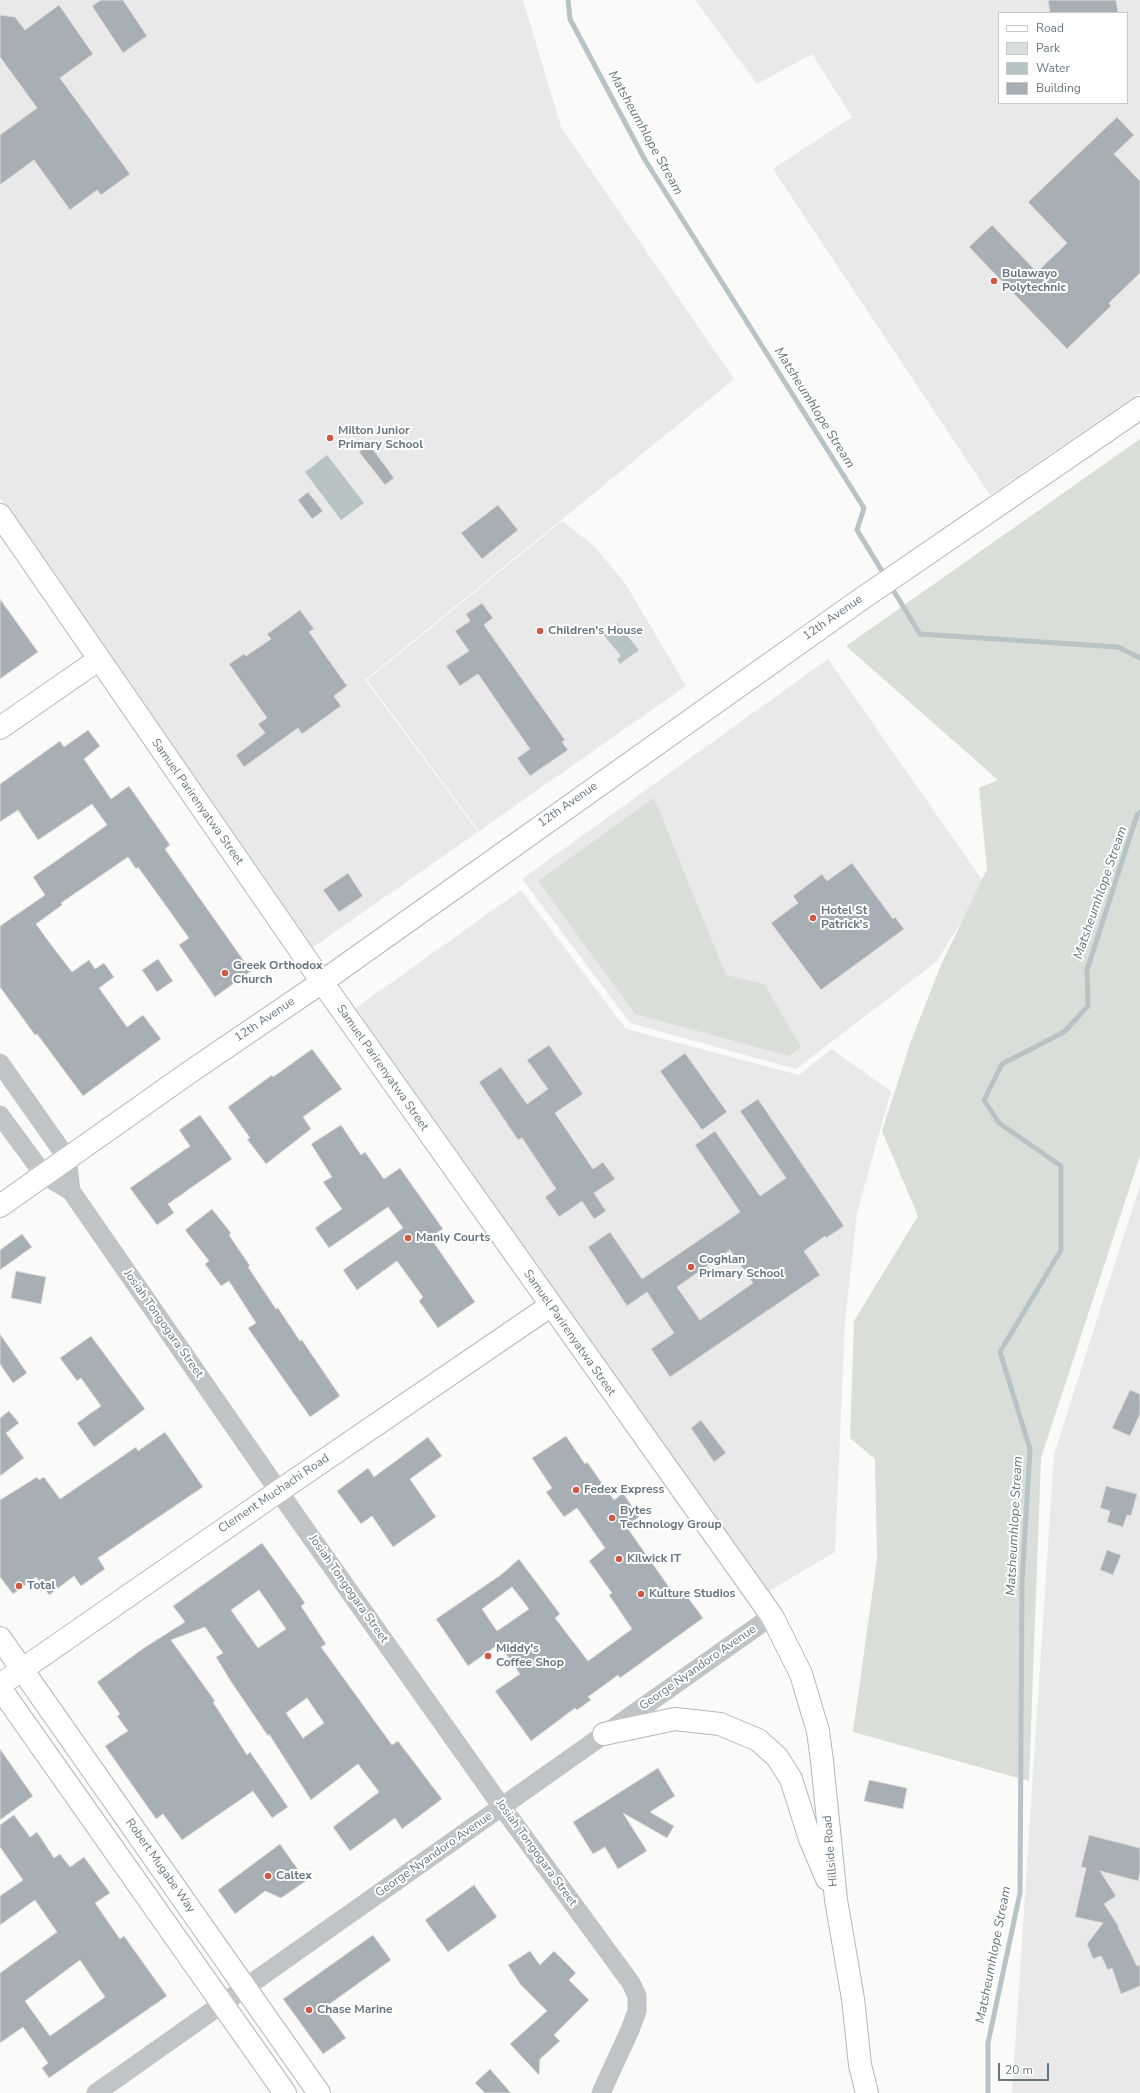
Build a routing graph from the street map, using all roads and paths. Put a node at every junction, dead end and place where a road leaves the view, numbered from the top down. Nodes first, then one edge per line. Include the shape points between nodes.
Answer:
1 (1140, 408) edge
2 (0, 515) edge
3 (98, 660) junction
4 (0, 728) edge
5 (322, 982) junction
6 (0, 1063) edge
7 (0, 1115) edge
8 (67, 1158) junction
9 (44, 1175) junction
10 (71, 1191) junction
11 (0, 1206) edge
12 (550, 1306) junction
13 (279, 1491) junction
14 (772, 1616) junction
15 (0, 1638) edge
16 (22, 1669) junction
17 (0, 1686) edge
18 (604, 1734) junction
19 (502, 1807) junction
20 (836, 1900) junction
21 (246, 1988) junction
22 (222, 2004) junction
23 (96, 2093) edge
24 (285, 2093) edge
25 (319, 2093) edge
26 (601, 2093) edge
27 (867, 2093) edge

1 - 5 street, 12th Avenue via 921,556
2 - 3 street, Samuel Parirenyatwa Street
3 - 4 street
3 - 5 street, Samuel Parirenyatwa Street
5 - 8 street, 12th Avenue
5 - 12 street, Samuel Parirenyatwa Street
6 - 8 street, Josiah Tongogara Street
7 - 9 street, Josiah Tongogara Street
8 - 9 street, 12th Avenue
8 - 10 street, Josiah Tongogara Street
9 - 10 street, Josiah Tongogara Street
9 - 11 street, 12th Avenue
10 - 13 street, Josiah Tongogara Street
12 - 13 street, Clement Muchachi Road
12 - 14 street, Samuel Parirenyatwa Street
13 - 16 street, Clement Muchachi Road
13 - 19 street, Josiah Tongogara Street
14 - 18 street, George Nyandoro Avenue
14 - 20 street, Hillside Road via 802,1674 818,1731
15 - 16 street, Robert Mugabe Way
16 - 17 street, Clement Muchachi Road
16 - 21 street, Robert Mugabe Way
17 - 22 street
18 - 19 street, George Nyandoro Avenue
18 - 20 street via 675,1719 720,1724 758,1740 777,1756 791,1779 810,1839
19 - 21 street, George Nyandoro Avenue
19 - 26 street, Josiah Tongogara Street via 631,1983 637,1996 637,2011
20 - 27 street, Hillside Road via 860,2065
21 - 22 street, George Nyandoro Avenue
21 - 25 street, Robert Mugabe Way
22 - 23 street, George Nyandoro Avenue
22 - 24 street

